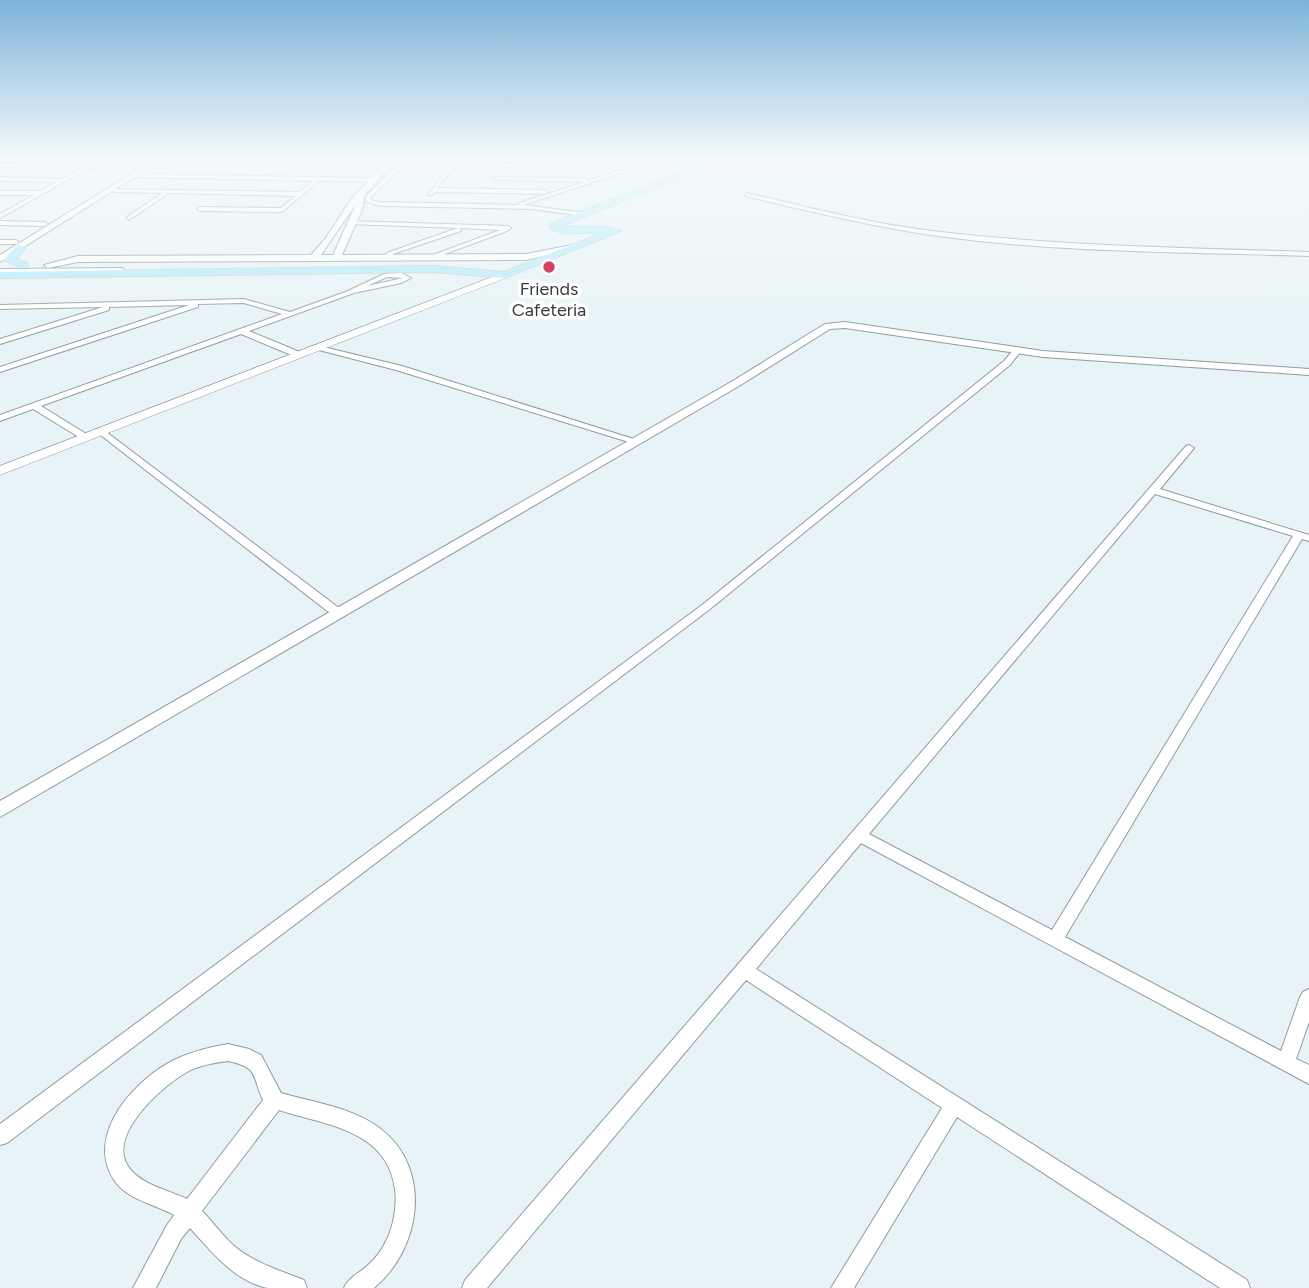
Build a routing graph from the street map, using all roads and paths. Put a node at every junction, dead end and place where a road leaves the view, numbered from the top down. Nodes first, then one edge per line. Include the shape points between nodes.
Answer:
1 (56, 218) edge
2 (63, 218) edge
3 (340, 218) edge
4 (353, 218) edge
5 (574, 218) edge
6 (848, 218) edge
7 (0, 223) edge
8 (350, 223) junction
9 (45, 224) junction
10 (469, 227) junction
11 (343, 241) junction
12 (0, 242) edge
13 (327, 242) junction
14 (16, 245) junction
15 (577, 247) junction
16 (0, 251) edge
17 (1309, 254) edge
18 (432, 257) junction
19 (391, 258) junction
20 (547, 258) junction
21 (0, 259) edge
22 (305, 259) junction
23 (219, 260) junction
24 (445, 263) junction
25 (338, 264) junction
26 (24, 265) junction
27 (48, 265) junction
28 (233, 265) junction
29 (279, 265) junction
30 (0, 266) edge
31 (408, 266) junction
32 (186, 272) junction
33 (374, 272) junction
34 (119, 274) junction
35 (507, 274) junction
36 (0, 275) edge
37 (474, 287) junction
38 (351, 292) junction
39 (198, 302) junction
40 (111, 304) junction
41 (4, 307) edge
42 (0, 313) edge
43 (290, 314) junction
44 (241, 331) junction
45 (0, 342) edge
46 (318, 347) junction
47 (1017, 351) junction
48 (299, 355) junction
49 (0, 370) edge
50 (1309, 373) edge
51 (34, 406) junction
52 (0, 418) edge
53 (101, 432) junction
54 (85, 438) junction
55 (635, 441) junction
56 (1189, 448) dead end
57 (0, 471) edge
58 (1153, 490) junction
59 (1304, 536) edge
60 (339, 614) junction
61 (0, 810) edge
62 (859, 835) junction
63 (1056, 938) junction
64 (744, 970) junction
65 (1309, 997) edge
66 (1286, 1062) junction
67 (1309, 1074) edge
68 (275, 1100) junction
69 (954, 1105) junction
70 (0, 1136) edge
71 (188, 1212) junction
72 (144, 1288) edge
73 (296, 1288) edge
74 (355, 1288) edge
75 (473, 1288) edge
76 (842, 1288) edge
77 (1239, 1288) edge

1 - 9 street
2 - 14 street
3 - 13 street
4 - 8 street
5 - 15 main road via 554,226 611,234
6 - 17 street via 1003,240
7 - 9 street
8 - 10 street
8 - 11 street
9 - 14 street
10 - 18 street via 508,228
10 - 19 street via 391,253
11 - 13 street via 329,254 325,253
11 - 25 street
12 - 14 street
13 - 22 street via 320,254
14 - 16 street
14 - 21 street
14 - 26 main road via 9,260
15 - 18 street via 532,256
15 - 20 main road
18 - 19 street
19 - 25 street
19 - 31 main road
20 - 24 main road via 508,265
20 - 35 main road
22 - 23 street
22 - 25 street
22 - 29 main road
23 - 27 street via 78,259
23 - 28 main road
24 - 31 main road
24 - 35 main road via 494,268
25 - 32 main road
25 - 33 main road
25 - 34 street via 319,273
26 - 27 main road
26 - 30 main road
27 - 28 main road
28 - 29 main road
29 - 31 main road
31 - 33 main road
31 - 35 main road
31 - 37 main road via 470,273 478,278
32 - 34 main road
32 - 36 street
33 - 38 street
33 - 38 street via 408,278
34 - 36 main road
35 - 37 main road
37 - 46 main road
38 - 43 street
39 - 40 street
39 - 43 street via 249,302
39 - 49 street
40 - 41 street
40 - 45 street
41 - 42 street
43 - 44 street
44 - 48 street
44 - 51 street
46 - 48 main road
46 - 55 street
47 - 50 street
47 - 55 street via 828,326
47 - 70 street via 706,607
48 - 53 main road
51 - 52 street
51 - 54 street
53 - 54 main road
53 - 60 street
54 - 57 main road
55 - 60 street
56 - 58 street
58 - 59 street
58 - 62 street
59 - 63 street
60 - 61 street
62 - 63 street
62 - 64 street
63 - 66 street
64 - 69 street
64 - 75 street
65 - 66 street
66 - 67 street
68 - 71 street
68 - 71 street via 268,1093 261,1066 243,1055 220,1052 186,1062 125,1116 116,1139 115,1161 124,1180
68 - 74 street via 346,1121 385,1143 398,1160 406,1192 402,1228 393,1254 375,1276
69 - 76 street
69 - 77 street
71 - 72 street
71 - 73 street via 246,1268

